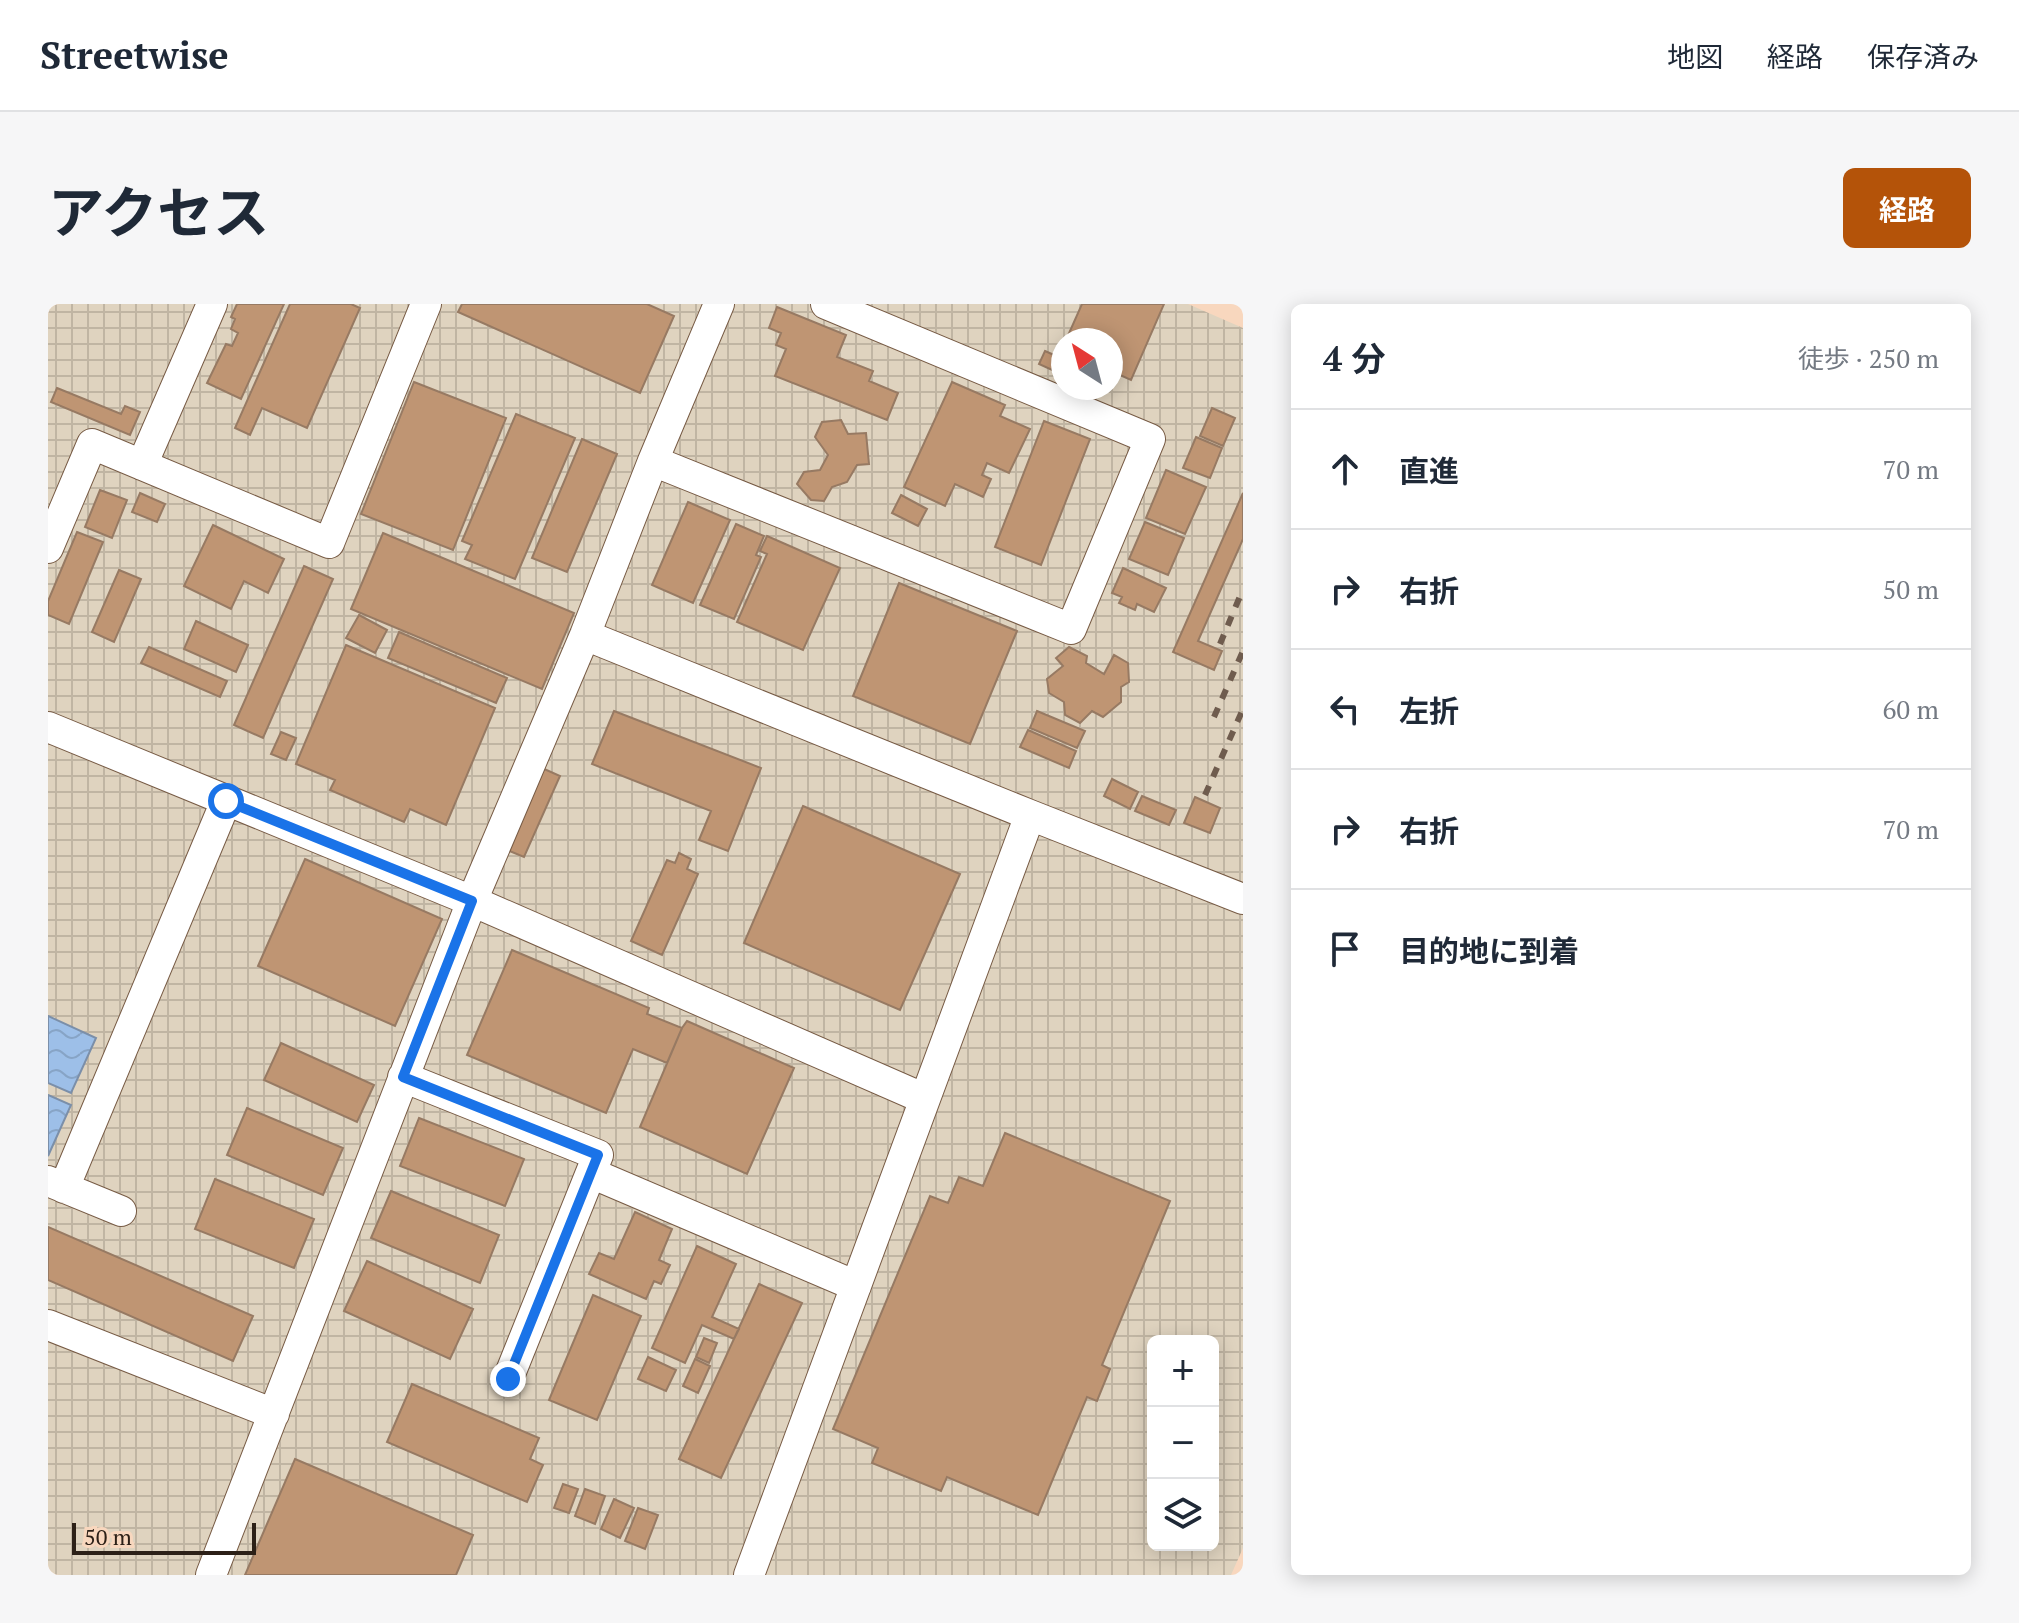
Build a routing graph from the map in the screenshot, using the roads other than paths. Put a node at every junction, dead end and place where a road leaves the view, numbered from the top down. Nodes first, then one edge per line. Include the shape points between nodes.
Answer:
1 (212, 304) edge
2 (426, 304) edge
3 (719, 304) edge
4 (826, 304) edge
5 (653, 461) junction
6 (142, 465) junction
7 (48, 548) edge
8 (585, 635) junction
9 (48, 727) edge
10 (226, 801) junction
11 (1030, 815) junction
12 (1243, 899) edge
13 (472, 901) junction
14 (403, 1077) junction
15 (925, 1099) junction
16 (591, 1173) junction
17 (56, 1184) edge
18 (121, 1211) dead end
19 (856, 1286) junction
20 (48, 1325) edge
21 (508, 1379) dead end
22 (274, 1414) junction
23 (211, 1575) edge
24 (749, 1575) edge

1 - 6 lane
2 - 6 lane via 329,543
3 - 5 lane
4 - 5 lane via 1150,439 1071,629
5 - 8 lane
6 - 7 lane via 92,444
8 - 11 lane
8 - 13 lane
9 - 10 lane
10 - 13 lane
10 - 17 lane
11 - 12 lane
11 - 15 lane
13 - 14 lane
13 - 15 lane
14 - 16 lane via 598,1155
14 - 22 lane
15 - 19 lane
16 - 19 lane
16 - 21 lane
17 - 18 lane
19 - 24 lane
20 - 22 lane
22 - 23 lane

